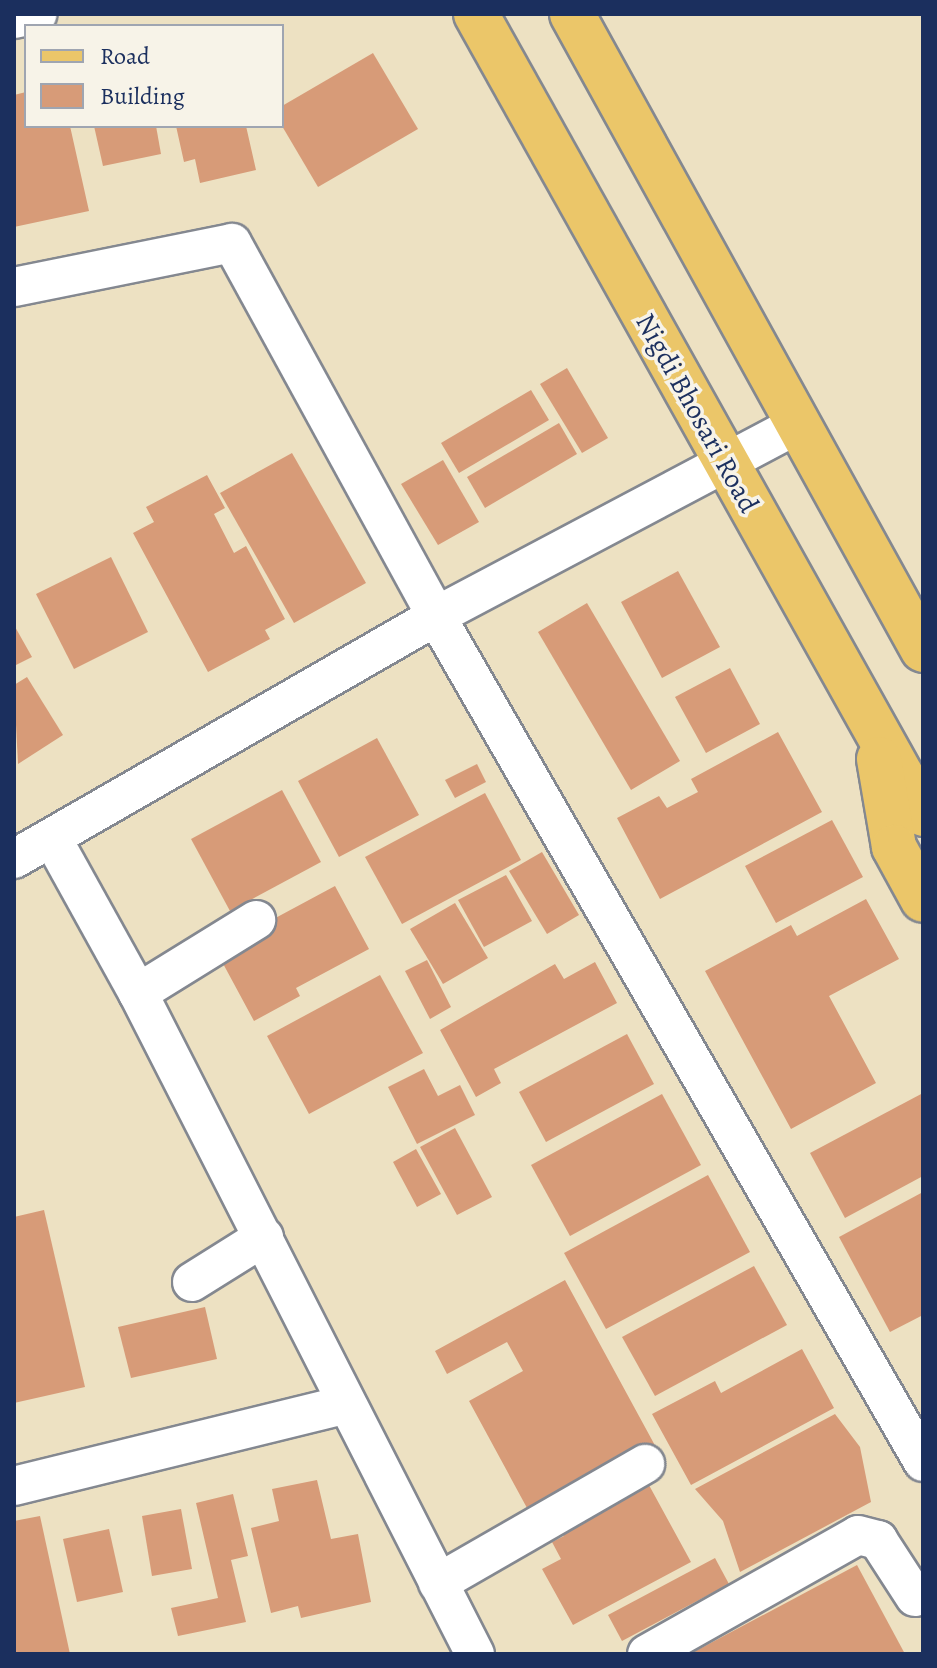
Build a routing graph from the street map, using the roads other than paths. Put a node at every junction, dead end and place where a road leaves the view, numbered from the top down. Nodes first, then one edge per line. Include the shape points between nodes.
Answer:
1 (37, 14) edge
2 (476, 14) edge
3 (572, 14) edge
4 (14, 19) edge
5 (14, 287) edge
6 (795, 426) junction
7 (723, 462) junction
8 (436, 616) junction
9 (923, 650) edge
10 (874, 728) junction
11 (921, 809) edge
12 (52, 838) junction
13 (14, 859) edge
14 (923, 900) edge
15 (256, 920) dead end
16 (138, 993) junction
17 (264, 1237) junction
18 (192, 1282) dead end
19 (344, 1405) junction
20 (923, 1462) edge
21 (645, 1464) dead end
22 (14, 1486) edge
23 (438, 1583) junction
24 (915, 1597) dead end
25 (475, 1654) edge
26 (647, 1654) edge

1 - 4 lane
2 - 7 main road, Nigdi Bhosari Road
3 - 6 main road
5 - 8 lane via 232,243
6 - 7 lane
6 - 9 main road
7 - 8 lane
7 - 10 main road, Nigdi Bhosari Road
8 - 12 lane
8 - 20 lane
10 - 11 main road, Nigdi Bhosari Road
10 - 14 main road via 894,847
12 - 13 lane
12 - 16 lane
15 - 16 lane
16 - 17 lane
17 - 18 lane
17 - 19 lane
19 - 22 lane
19 - 23 lane
21 - 23 lane
23 - 25 lane
24 - 26 lane via 878,1540 858,1535

